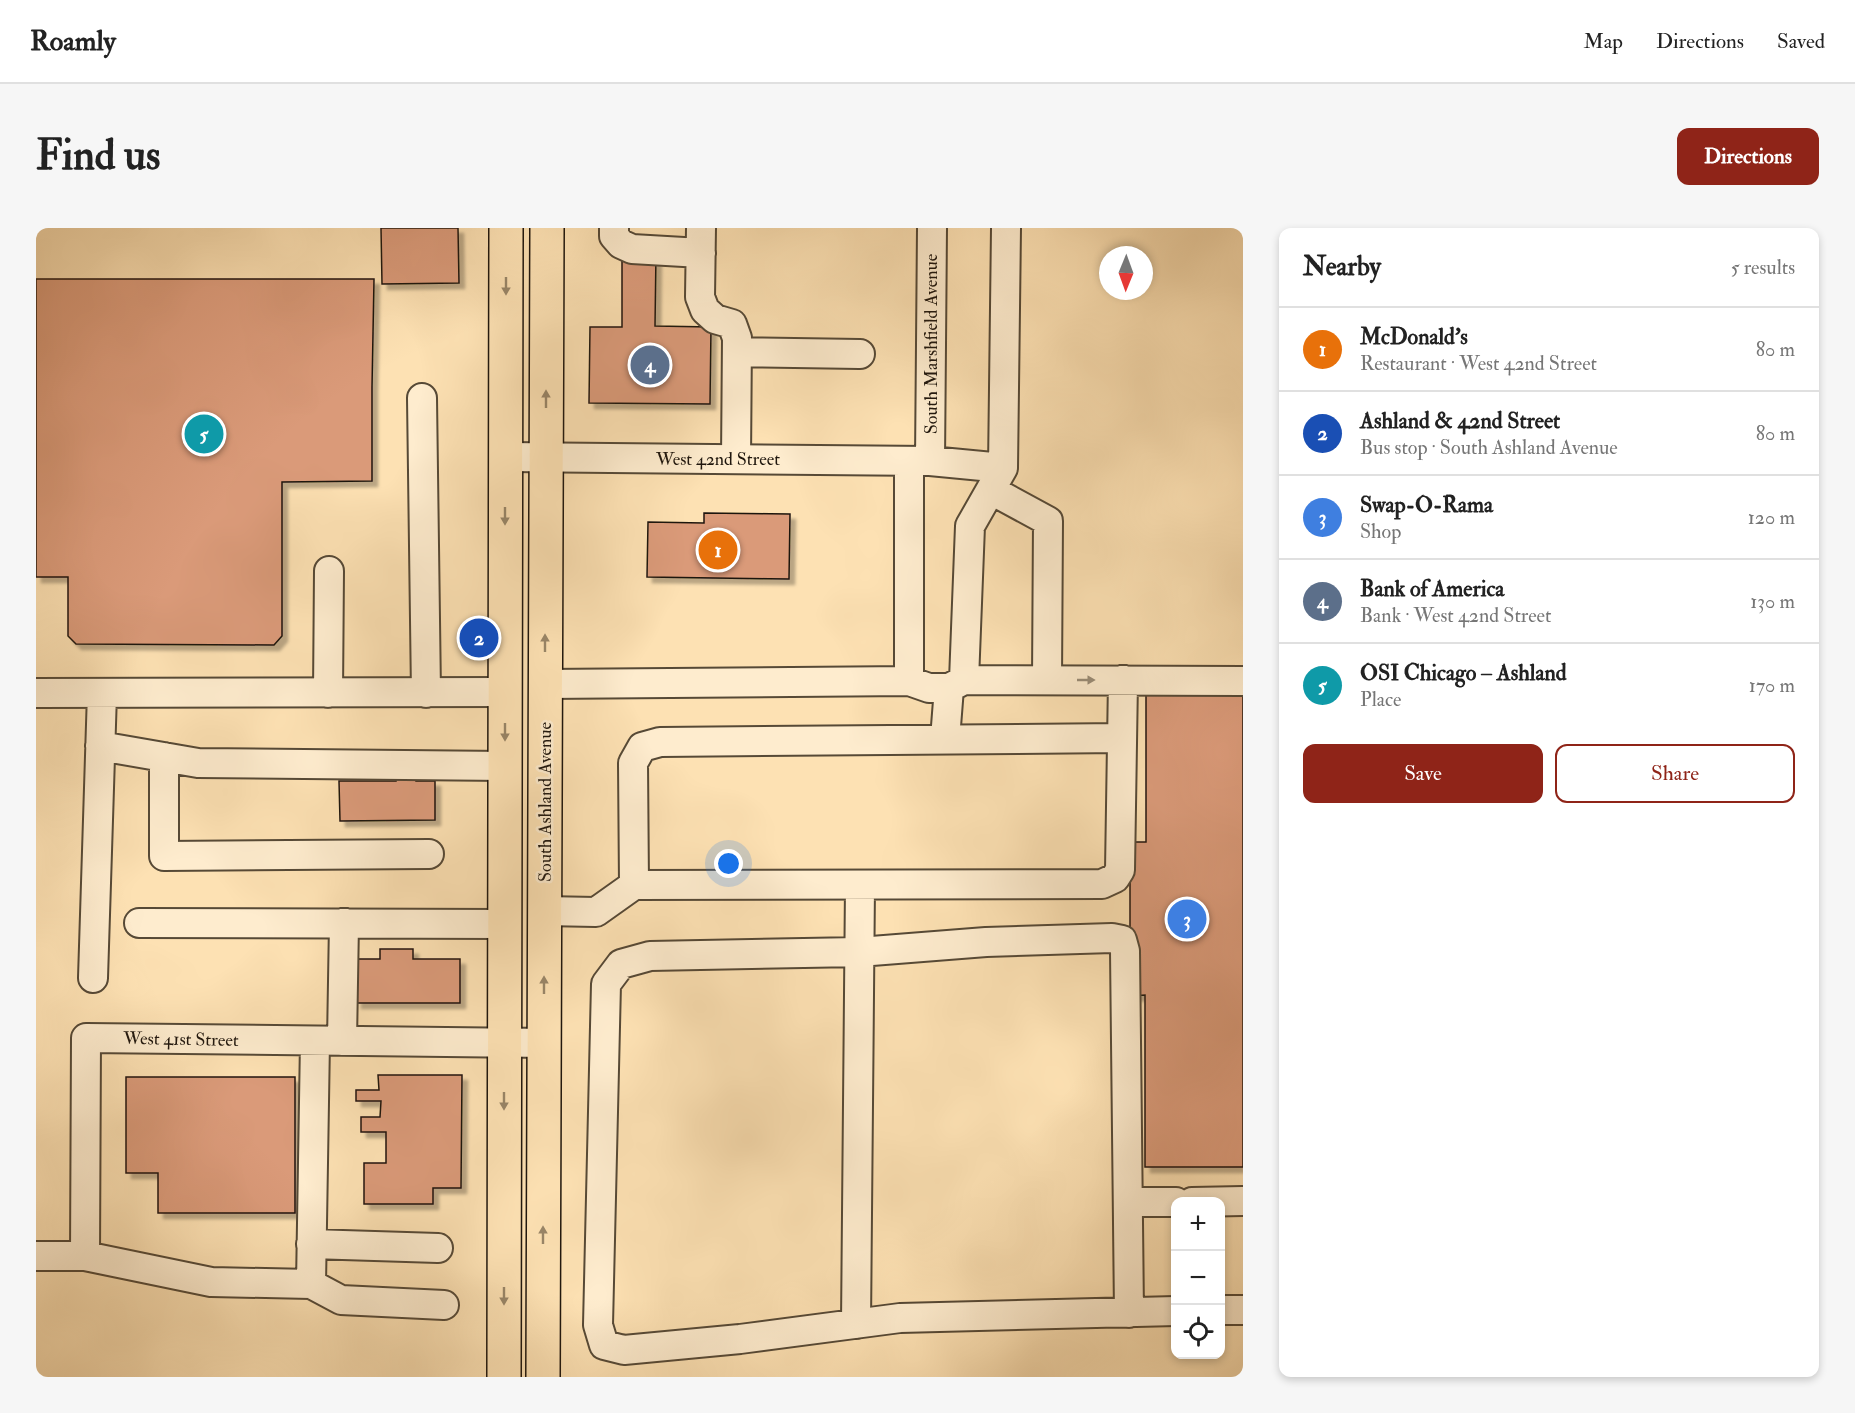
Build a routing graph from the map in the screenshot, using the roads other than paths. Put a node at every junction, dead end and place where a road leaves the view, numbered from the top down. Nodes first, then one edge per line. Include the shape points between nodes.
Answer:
1 (506, 228) edge
2 (547, 228) edge
3 (614, 228) edge
4 (932, 228) edge
5 (1006, 228) edge
6 (701, 240) edge
7 (737, 352) junction
8 (860, 354) dead end
9 (422, 398) dead end
10 (505, 457) junction
11 (546, 458) junction
12 (736, 459) junction
13 (920, 461) junction
14 (997, 479) junction
15 (329, 571) dead end
16 (1047, 680) junction
17 (1123, 680) junction
18 (909, 681) junction
19 (1243, 681) edge
20 (545, 684) junction
21 (956, 684) junction
22 (505, 692) junction
23 (36, 693) edge
24 (102, 693) junction
25 (328, 693) junction
26 (426, 693) junction
27 (1122, 738) junction
28 (945, 739) junction
29 (100, 746) junction
30 (164, 757) junction
31 (505, 766) junction
32 (429, 854) dead end
33 (633, 885) junction
34 (860, 885) junction
35 (544, 911) junction
36 (140, 923) dead end
37 (344, 923) junction
38 (504, 924) junction
39 (859, 952) junction
40 (93, 978) dead end
41 (328, 1041) junction
42 (504, 1043) junction
43 (544, 1043) junction
44 (1225, 1201) edge
45 (1243, 1201) edge
46 (1128, 1202) junction
47 (1171, 1202) edge
48 (311, 1244) junction
49 (438, 1248) dead end
50 (36, 1256) edge
51 (86, 1256) junction
52 (311, 1284) junction
53 (444, 1305) dead end
54 (1225, 1310) edge
55 (1243, 1310) edge
56 (1171, 1311) edge
57 (1129, 1313) junction
58 (856, 1324) junction
59 (504, 1377) edge
60 (543, 1377) edge

1 -> 10 main road
11 -> 2 main road, South Ashland Avenue
3 - 6 street via 614,236 632,249
4 - 13 street, South Marshfield Avenue
5 - 14 street
6 - 7 street via 700,297 705,310 715,319 732,324
7 - 8 street
7 - 12 street
9 - 26 street
10 - 11 street, West 42nd Street
10 -> 22 main road
11 - 12 street, West 42nd Street
20 -> 11 main road, South Ashland Avenue
12 - 13 street, West 42nd Street
13 - 14 street, West 42nd Street
13 - 18 street, South Marshfield Avenue
14 - 16 street via 1048,521
14 - 21 street via 970,526
15 - 25 street
16 -> 17 street
16 - 21 street
17 - 19 street
17 - 27 street
18 - 20 street
18 - 21 street via 929,688
20 - 35 main road, South Ashland Avenue
21 - 28 street
22 - 26 street
22 -> 31 main road
23 - 24 street
24 - 25 street
24 - 29 street
25 - 26 street
27 - 28 street
27 - 34 street via 1120,870 1116,878 1102,884
28 - 33 street via 660,742 642,747 633,763
29 - 30 street
29 - 40 street
30 - 31 street via 198,763
30 - 32 street via 164,856
31 - 38 main road
33 - 34 street
33 - 35 street via 596,912
34 - 39 street
43 -> 35 main road, South Ashland Avenue
36 - 37 street
37 - 38 street
37 - 41 street
38 - 42 main road
39 - 46 street via 986,942 1122,940
39 - 58 street
39 - 58 street via 650,956 621,964 606,984 598,1325 604,1345 624,1350
41 - 42 street, West 41st Street
41 - 48 street
41 - 51 street, West 41st Street via 86,1038
42 - 43 street, West 41st Street
42 -> 59 main road
60 -> 43 main road, South Ashland Avenue
44 - 45 street
46 - 47 street
46 - 57 street
48 - 49 street
48 - 52 street
50 - 51 street
51 - 52 street via 211,1282
52 - 53 street via 341,1300
54 - 55 street
56 - 57 street
57 - 58 street via 900,1318

